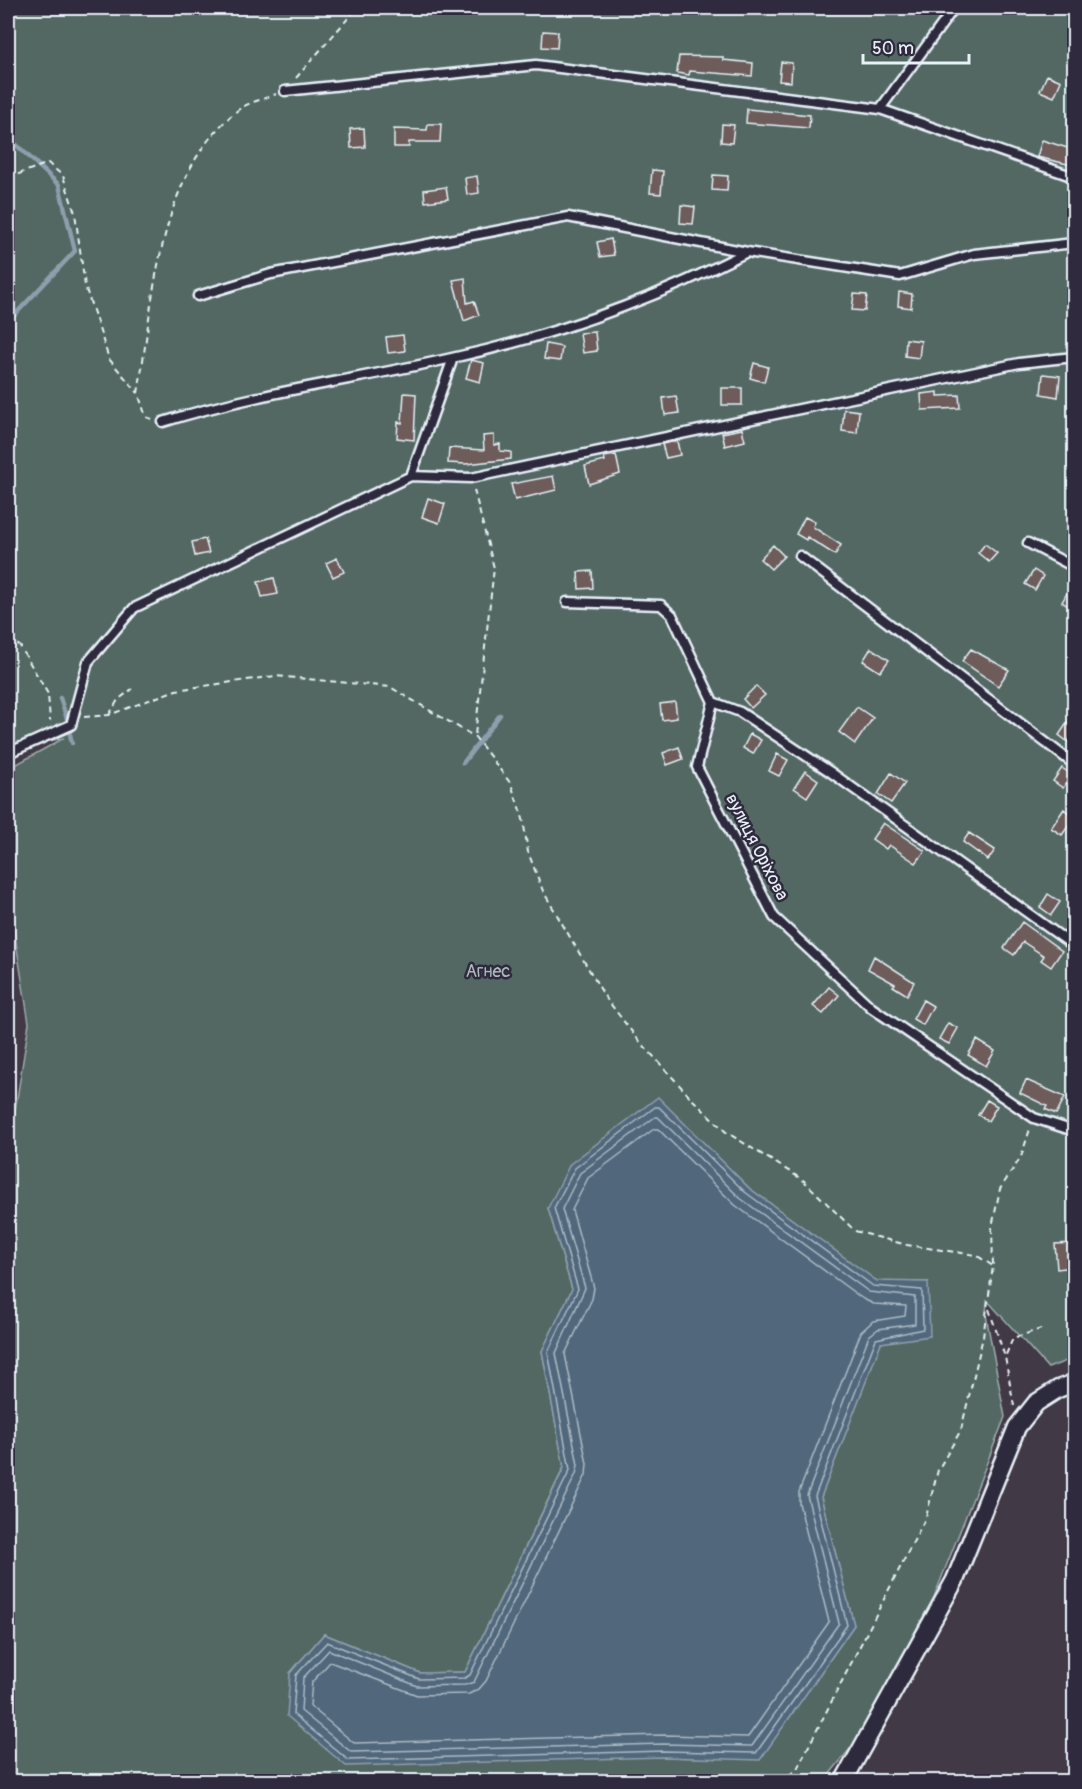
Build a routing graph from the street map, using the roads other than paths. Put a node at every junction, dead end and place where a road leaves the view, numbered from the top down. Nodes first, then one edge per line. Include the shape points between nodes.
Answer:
1 (954, 8) edge
2 (285, 91) road end
3 (880, 109) junction
4 (1074, 177) edge
5 (1074, 243) edge
6 (747, 252) junction
7 (198, 296) dead end
8 (1074, 357) edge
9 (453, 358) junction
10 (163, 422) road end
11 (411, 476) junction
12 (1028, 543) dead end
13 (800, 556) dead end
14 (1074, 567) edge
15 (567, 602) dead end
16 (713, 702) junction
17 (8, 753) edge
18 (1074, 764) edge
19 (1074, 946) edge
20 (1074, 1131) edge
21 (1074, 1383) edge
22 (843, 1782) edge

1 - 3 lane
2 - 3 lane via 536,65
3 - 4 lane
5 - 6 lane via 974,254 900,276
6 - 7 lane via 568,217 270,274
6 - 9 lane via 683,284 535,337
8 - 11 lane via 1019,363 471,478
9 - 10 lane via 218,405
9 - 11 lane
11 - 17 lane via 134,608 88,662 70,725
12 - 14 lane
13 - 18 lane
15 - 16 lane via 661,605 672,615
16 - 19 lane via 740,712 829,771
16 - 20 lane, вулиця Оріхова via 698,767 774,917 872,1008 1034,1118
21 - 22 street via 1036,1403 1017,1427 955,1580

